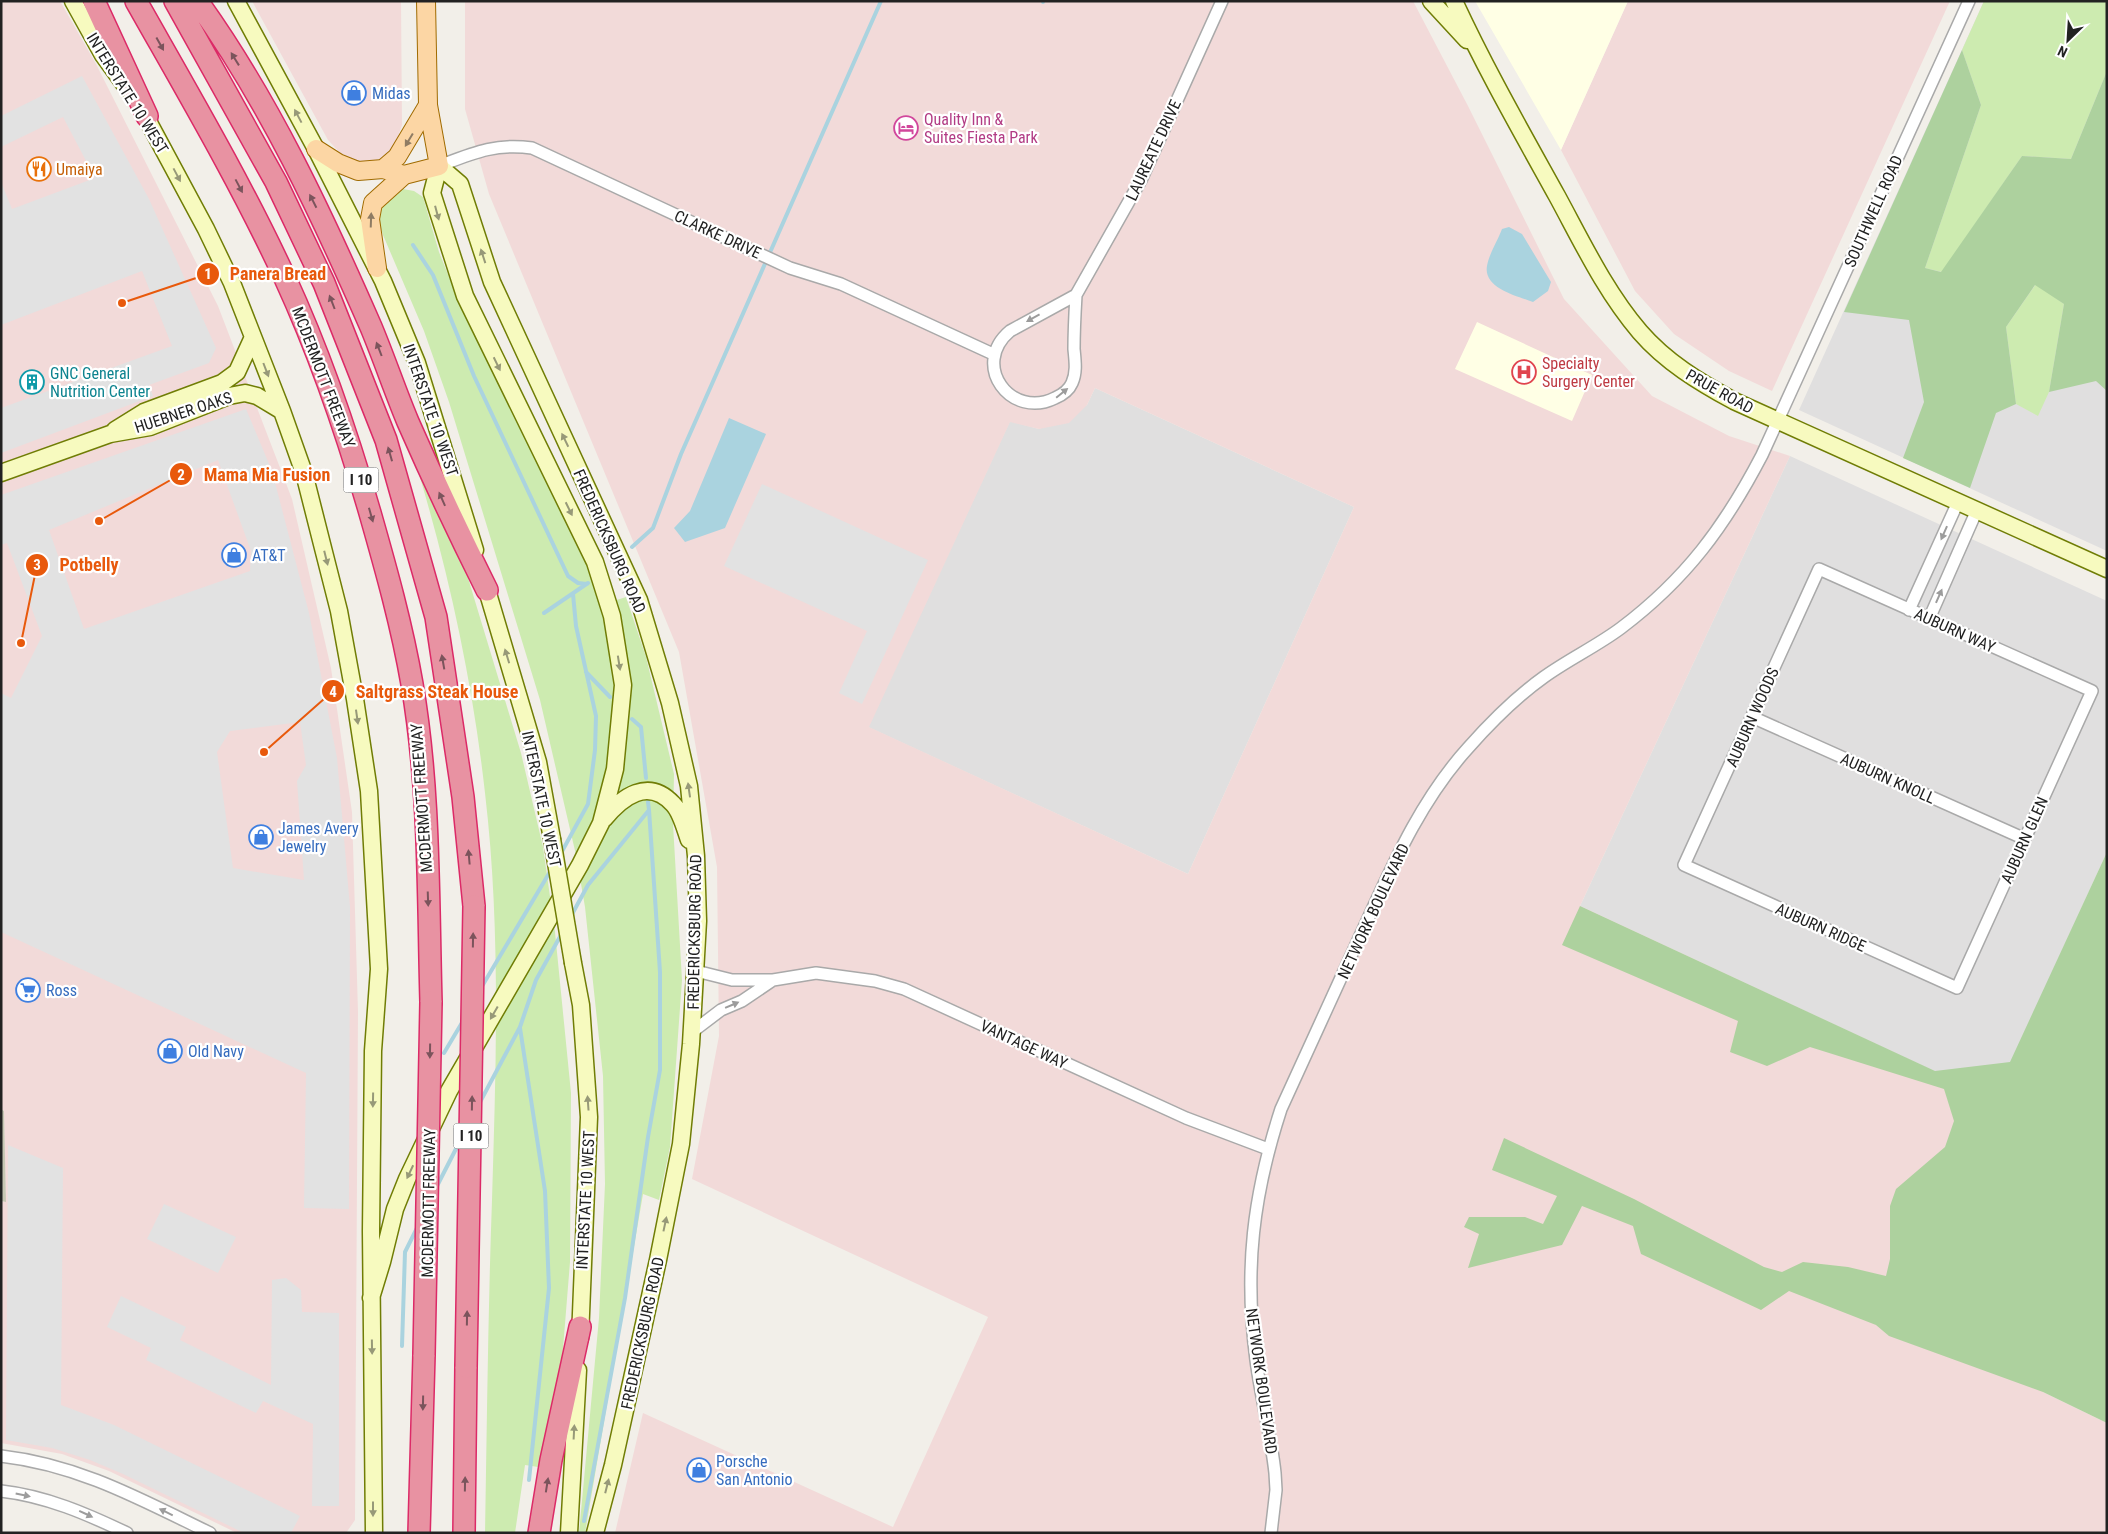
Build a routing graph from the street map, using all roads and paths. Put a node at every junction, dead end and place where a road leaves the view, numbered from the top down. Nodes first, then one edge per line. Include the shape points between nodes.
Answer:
1 (73, 1) edge
2 (94, 1) edge
3 (136, 1) edge
4 (175, 1) edge
5 (197, 1) edge
6 (236, 1) edge
7 (426, 1) edge
8 (1222, 1) edge
9 (1431, 1) edge
10 (1454, 1) edge
11 (1969, 1) edge
12 (1477, 51) junction
13 (428, 105) junction
14 (146, 116) junction
15 (316, 149) junction
16 (439, 166) junction
17 (382, 169) junction
18 (404, 175) junction
19 (377, 268) junction
20 (1076, 294) junction
21 (253, 337) junction
22 (993, 354) junction
23 (282, 411) junction
24 (1778, 421) junction
25 (110, 434) junction
26 (1, 473) edge
27 (1958, 502) junction
28 (1977, 510) junction
29 (1930, 564) junction
30 (1819, 569) joint
31 (2107, 569) edge
32 (1949, 572) junction
33 (487, 590) junction
34 (1909, 610) junction
35 (1929, 618) junction
36 (2092, 691) joint
37 (1752, 717) junction
38 (601, 823) junction
39 (2025, 839) junction
40 (696, 856) junction
41 (1684, 865) joint
42 (696, 971) junction
43 (773, 980) junction
44 (1957, 988) joint
45 (692, 1032) junction
46 (1268, 1149) junction
47 (371, 1298) junction
48 (580, 1327) junction
49 (1, 1456) edge
50 (1, 1491) edge
51 (374, 1532) edge
52 (127, 1533) edge
53 (210, 1533) edge
54 (419, 1533) edge
55 (464, 1533) edge
56 (539, 1533) edge
57 (569, 1533) edge
58 (595, 1533) edge
59 (1271, 1533) edge

1 - 14 main road, INTERSTATE 10 WEST via 103,55
2 - 14 highway
3 -> 54 highway, MCDERMOTT FREEWAY / I 10, bridge via 226,162 282,271 322,364 353,453 387,570 412,684 423,780 431,1002
55 -> 4 highway, I 10, bridge via 474,906 463,797 436,617 386,440 324,283 276,182
33 -> 5 highway via 407,420 372,329 323,220 254,88
15 -> 6 main road, INTERSTATE 10 WEST
7 - 13 main road, FREDERICKSBURG ROAD
8 - 20 street, LAUREATE DRIVE via 1141,180
9 - 12 main road, PRUE ROAD
10 - 12 main road, PRUE ROAD
11 - 24 street, SOUTHWELL ROAD
12 - 24 main road, PRUE ROAD via 1605,284 1640,332 1685,373
13 - 16 main road, FREDERICKSBURG ROAD
13 -> 17 main road via 397,157
14 -> 21 main road, INTERSTATE 10 WEST via 206,229
15 - 17 main road via 358,171
15 - 19 main road, INTERSTATE 10 WEST
16 - 18 main road
16 - 22 street, CLARKE DRIVE via 495,148 511,145 532,148 778,262 841,284
16 -> 38 main road, FREDERICKSBURG ROAD via 432,192 465,296 595,562 612,616 623,685 615,770
40 -> 16 main road, FREDERICKSBURG ROAD via 689,786 670,703 639,600 492,282 460,184
17 - 18 main road
19 -> 18 main road via 370,219 373,203
19 - 33 main road, INTERSTATE 10 WEST via 417,364
20 -> 22 street via 1010,331
22 -> 20 street, LAUREATE DRIVE via 995,378 1017,399 1032,404 1063,395 1072,383 1076,364
21 -> 23 main road, INTERSTATE 10 WEST
21 - 25 main road, HUEBNER OAKS via 237,372 222,383 144,412
23 - 25 main road, HUEBNER OAKS via 245,393 228,396 150,427
23 -> 47 main road, INTERSTATE 10 WEST via 304,473 339,611 368,791 379,969 373,1051
24 - 27 main road, PRUE ROAD
24 - 46 street, NETWORK BOULEVARD via 1742,495 1688,568 1656,600 1620,628 1544,677 1498,715 1435,790 1397,855 1281,1109
25 - 26 main road, HUEBNER OAKS
27 - 28 main road, PRUE ROAD
27 -> 29 street
28 - 31 main road, PRUE ROAD
28 - 32 street
29 - 32 street
29 - 34 street
30 - 34 street, AUBURN WAY
30 - 37 street, AUBURN WOODS
35 -> 32 street
48 -> 33 main road, INTERSTATE 10 WEST, bridge via 589,1118 581,1005 538,762
34 - 35 street, AUBURN WAY
35 - 36 street, AUBURN WAY
36 - 39 street, AUBURN GLEN
37 - 39 street, AUBURN KNOLL
37 - 41 street, AUBURN WOODS
38 - 40 main road via 627,796 653,791 674,804
38 -> 47 main road, FREDERICKSBURG ROAD via 449,1091 395,1209
39 - 44 street, AUBURN GLEN
40 - 42 main road, FREDERICKSBURG ROAD
41 - 44 street, AUBURN RIDGE
42 - 43 street, VANTAGE WAY via 732,980
42 - 45 main road, FREDERICKSBURG ROAD
45 -> 43 street, VANTAGE WAY via 721,1010
43 - 46 street, VANTAGE WAY via 816,973 875,981 904,990 1186,1118
58 -> 45 main road, FREDERICKSBURG ROAD via 613,1465 681,1144
46 - 59 street, NETWORK BOULEVARD via 1252,1238 1250,1289 1256,1361 1275,1473
47 -> 51 main road, INTERSTATE 10 WEST
56 -> 48 highway
57 -> 48 main road, INTERSTATE 10 WEST
53 -> 49 street via 89,1476 40,1461
50 -> 52 street via 80,1510

